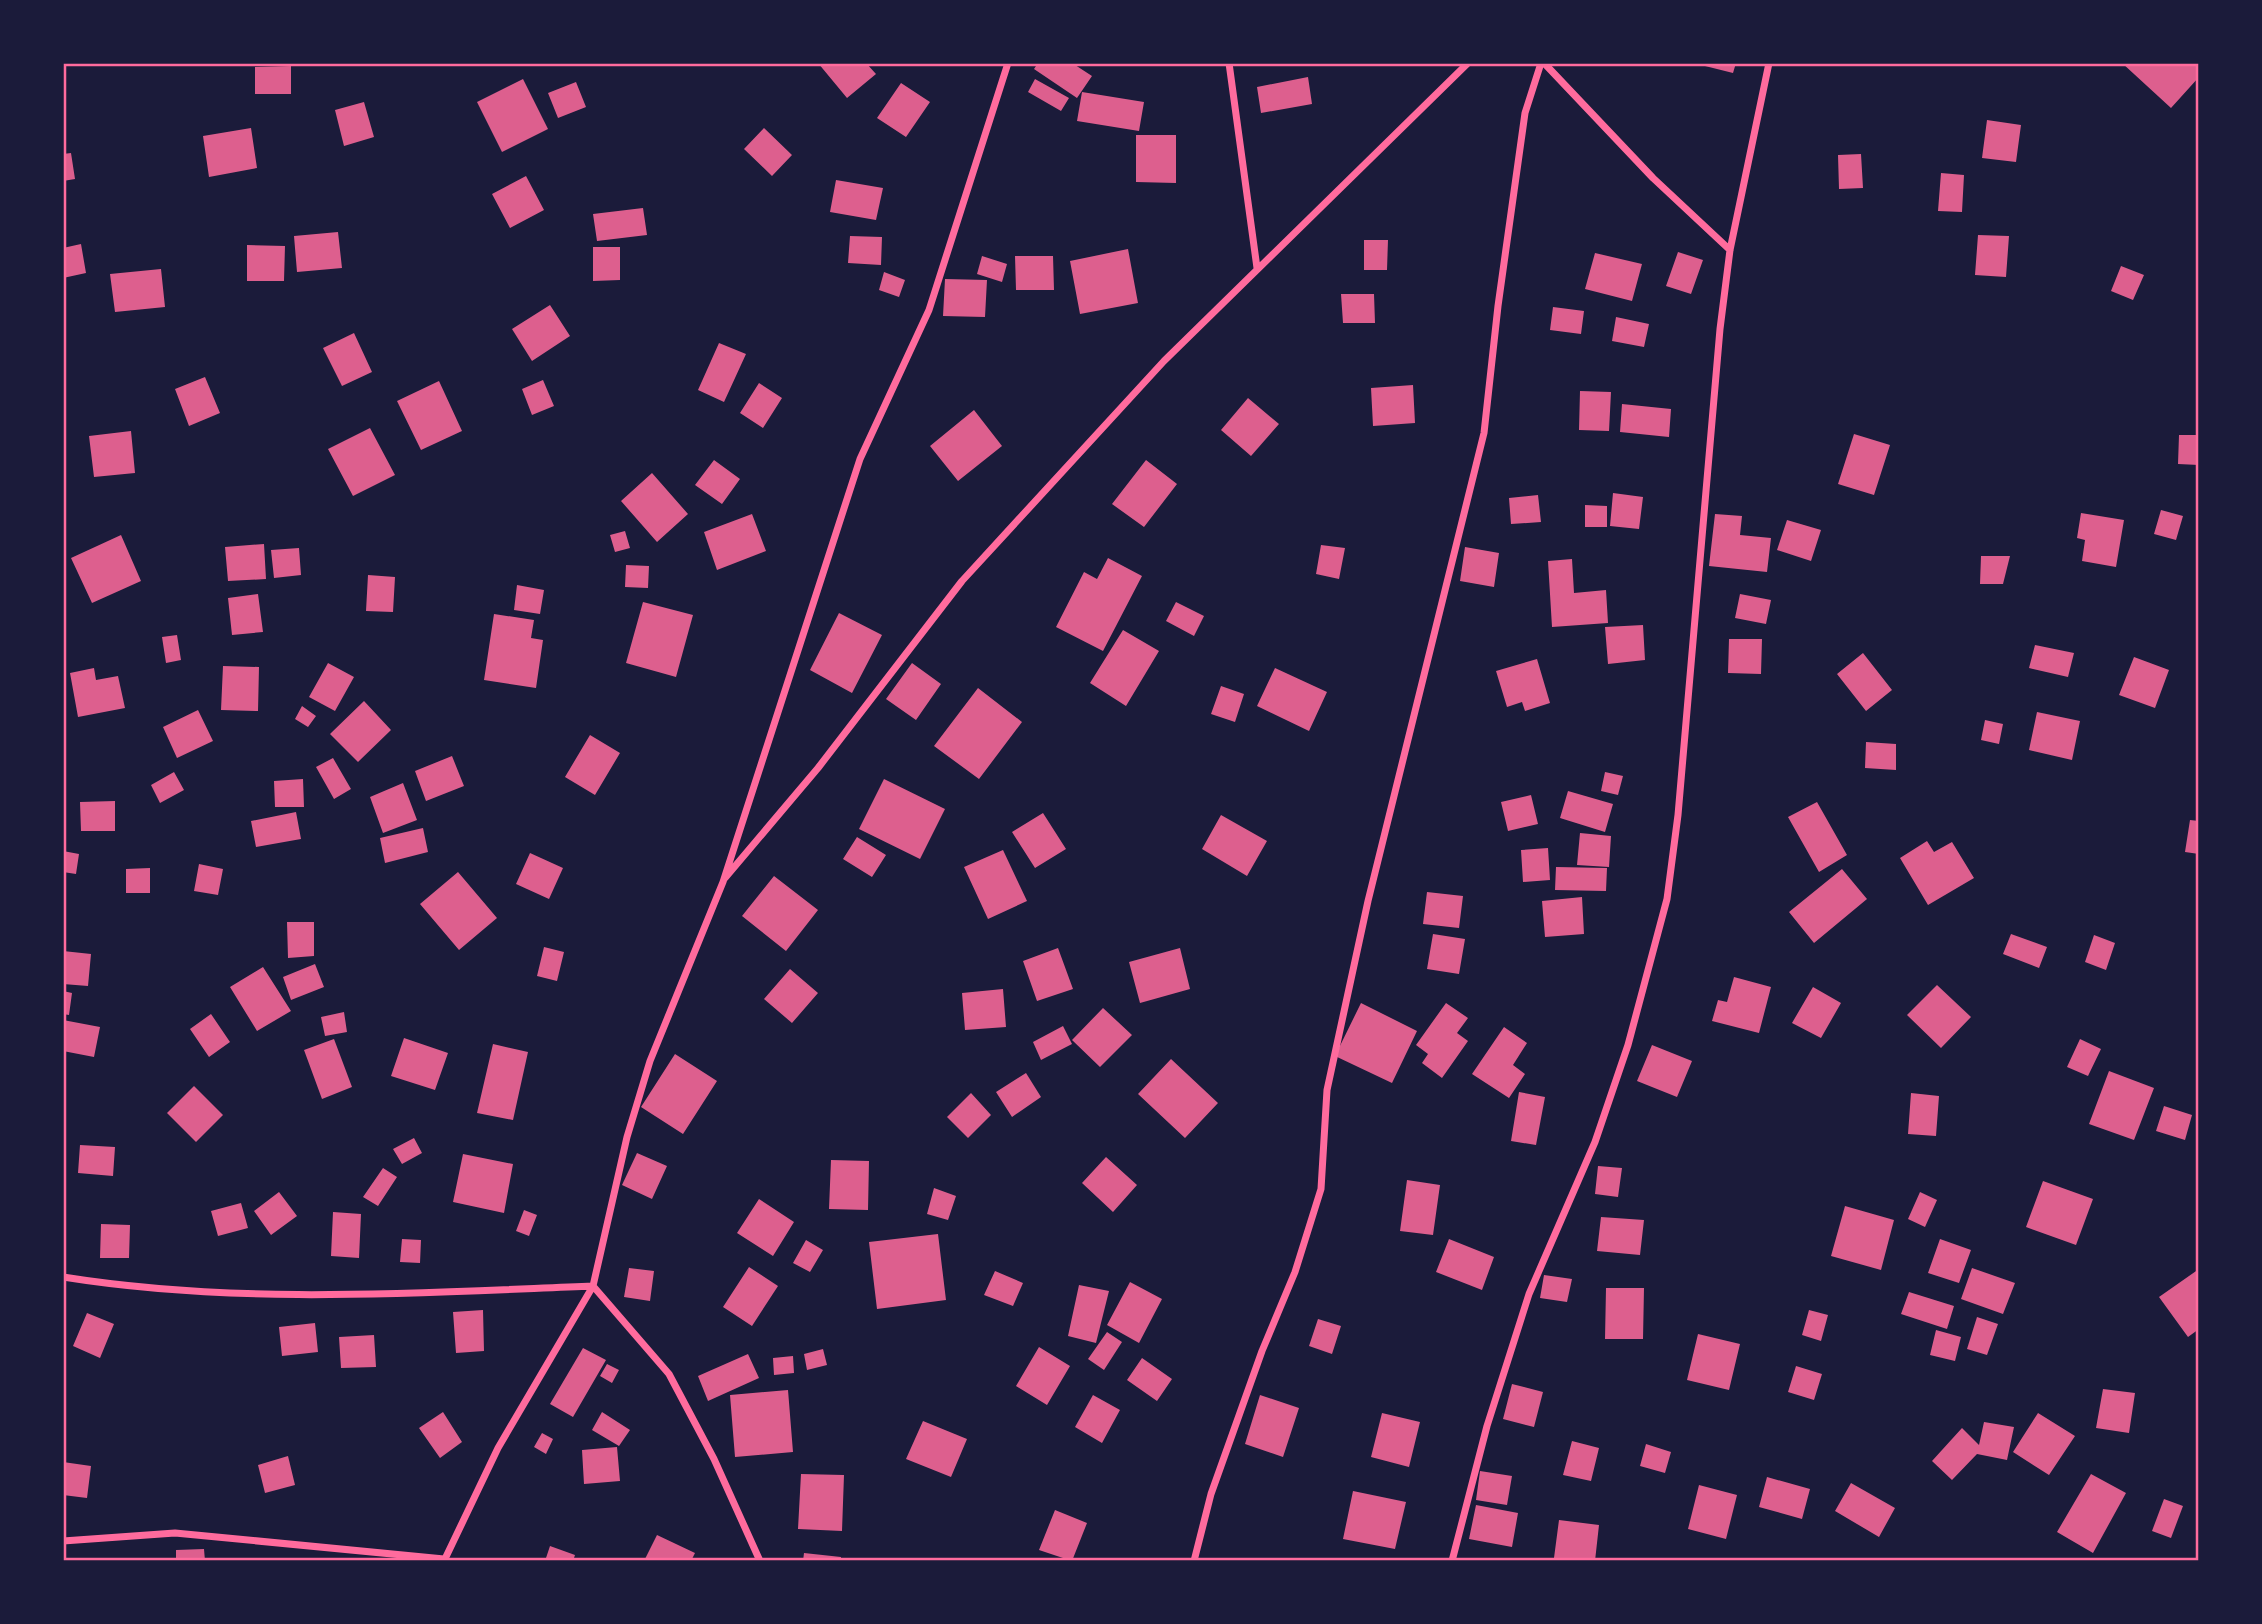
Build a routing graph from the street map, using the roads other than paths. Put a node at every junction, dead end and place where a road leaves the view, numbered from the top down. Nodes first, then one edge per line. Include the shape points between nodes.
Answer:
1 (1008, 63) edge
2 (1228, 63) edge
3 (1468, 63) edge
4 (1542, 63) edge
5 (1769, 63) edge
6 (1730, 250) junction
7 (1257, 268) junction
8 (723, 882) junction
9 (63, 1277) edge
10 (593, 1286) junction
11 (63, 1541) edge
12 (444, 1560) edge
13 (760, 1561) edge
14 (1194, 1561) edge
15 (1452, 1561) edge

1 - 8 street via 929,310 860,459
2 - 7 street
3 - 7 street
4 - 6 street
4 - 14 street via 1525,113 1484,433 1368,901 1327,1090 1321,1189 1295,1272 1211,1494
5 - 6 street
6 - 15 street via 1667,899 1628,1045 1595,1142 1529,1294 1487,1426
7 - 8 street via 1164,361 962,581 818,768
8 - 10 street via 650,1061 627,1137
9 - 10 street via 139,1289 339,1297
10 - 12 street via 498,1448
10 - 13 street via 669,1374
11 - 12 street via 175,1533

